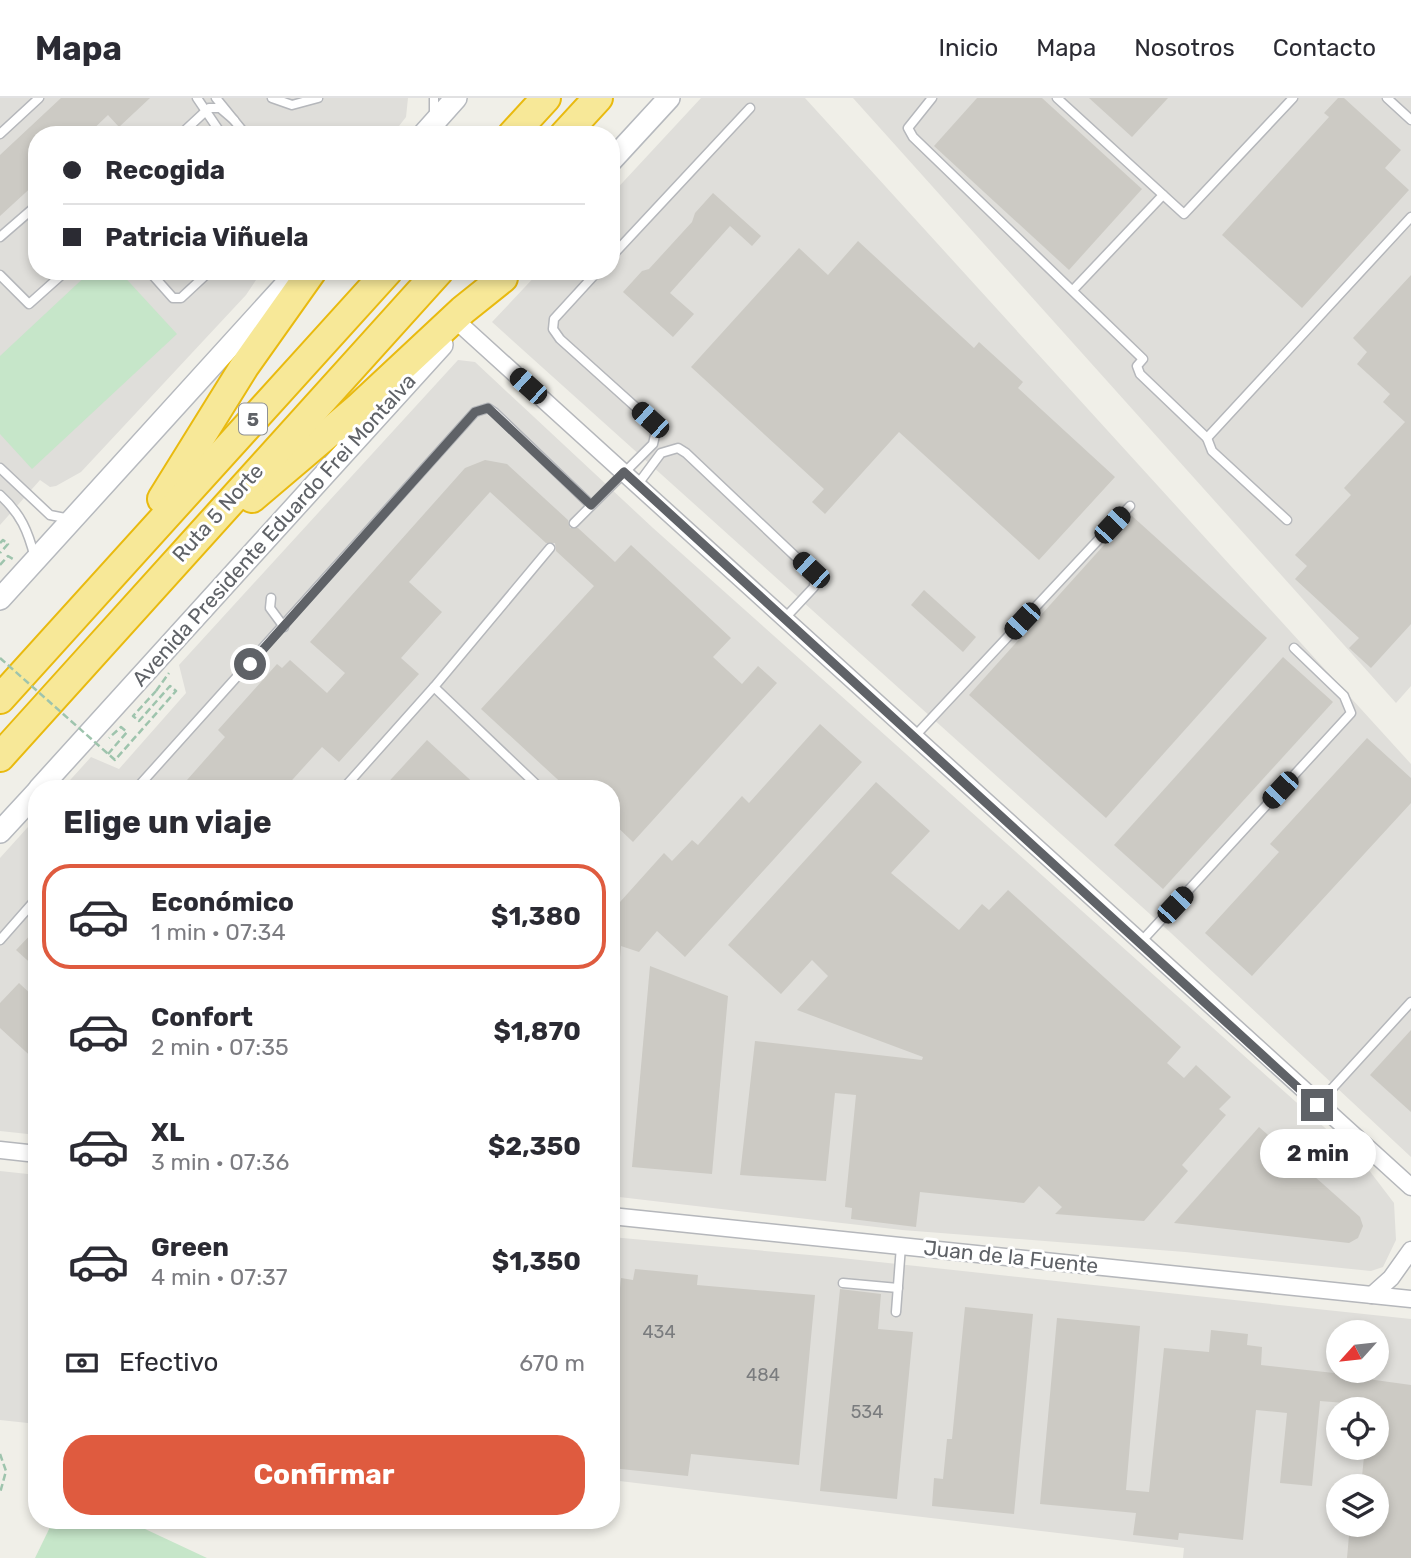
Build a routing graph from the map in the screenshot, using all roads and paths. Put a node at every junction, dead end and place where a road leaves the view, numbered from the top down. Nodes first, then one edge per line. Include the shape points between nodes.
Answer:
1 (39, 98) edge
2 (197, 98) edge
3 (216, 98) edge
4 (272, 98) edge
5 (317, 98) edge
6 (434, 98) edge
7 (456, 98) edge
8 (546, 98) edge
9 (598, 98) edge
10 (669, 98) edge
11 (932, 98) edge
12 (1057, 98) edge
13 (1293, 98) edge
14 (1387, 98) edge
15 (750, 108) dead end
16 (206, 111) junction
17 (234, 120) junction
18 (1411, 120) edge
19 (190, 126) edge
20 (216, 126) edge
21 (239, 126) edge
22 (429, 126) edge
23 (431, 126) edge
24 (520, 126) edge
25 (572, 126) edge
26 (0, 134) edge
27 (620, 151) edge
28 (1163, 195) junction
29 (28, 213) edge
30 (1411, 217) edge
31 (0, 237) edge
32 (620, 247) edge
33 (0, 275) edge
34 (56, 280) edge
35 (157, 280) edge
36 (200, 280) edge
37 (290, 280) edge
38 (306, 280) edge
39 (380, 280) edge
40 (431, 280) edge
41 (501, 280) edge
42 (502, 280) edge
43 (590, 280) edge
44 (1073, 290) junction
45 (461, 325) junction
46 (1207, 438) junction
47 (1, 469) edge
48 (624, 472) junction
49 (638, 484) junction
50 (0, 495) edge
51 (591, 505) junction
52 (1130, 506) dead end
53 (73, 520) junction
54 (1287, 520) dead end
55 (573, 523) dead end
56 (0, 543) edge
57 (550, 548) dead end
58 (0, 553) edge
59 (8, 556) dead end
60 (36, 560) junction
61 (174, 561) junction
62 (0, 565) edge
63 (118, 566) junction
64 (271, 598) dead end
65 (0, 600) edge
66 (785, 618) junction
67 (284, 627) junction
68 (1294, 648) dead end
69 (0, 658) edge
70 (165, 669) dead end
71 (434, 687) junction
72 (0, 699) edge
73 (914, 737) junction
74 (111, 739) dead end
75 (108, 754) junction
76 (0, 757) edge
77 (47, 780) edge
78 (144, 780) edge
79 (351, 780) edge
80 (532, 780) edge
81 (28, 801) edge
82 (0, 832) edge
83 (28, 908) edge
84 (0, 940) edge
85 (1139, 944) junction
86 (1411, 1002) edge
87 (1317, 1105) junction
88 (0, 1150) edge
89 (28, 1153) edge
90 (1411, 1187) edge
91 (620, 1217) edge
92 (902, 1245) junction
93 (1411, 1250) edge
94 (843, 1283) dead end
95 (898, 1288) junction
96 (1372, 1295) junction
97 (1411, 1299) edge
98 (896, 1312) dead end
99 (0, 1454) edge
100 (0, 1493) edge

1 - 26 lane
2 - 16 lane
3 - 17 lane
4 - 5 lane via 292,105
6 - 22 lane
7 - 23 main road
8 - 24 highway
9 - 25 highway
10 - 27 main road
11 - 44 lane via 908,128 913,138
12 - 28 lane
13 - 28 lane via 1184,214
14 - 18 lane
15 - 32 lane
16 - 17 lane via 220,108
16 - 19 lane
16 - 20 lane
17 - 21 lane
28 - 44 lane
29 - 31 lane
30 - 46 lane
33 - 34 lane via 29,304
35 - 36 lane via 173,298 181,298
37 - 53 main road
38 - 63 highway via 244,367
39 - 63 highway, Ruta 5 Norte / 5
40 - 61 highway, Ruta 5 Norte / 5
41 - 61 highway via 274,480
42 - 45 main road, Avenida Presidente Eduardo Frei Montalva
43 - 48 lane via 554,318 553,329 650,420 656,431 653,444
44 - 46 lane via 1143,359 1137,366 1140,374
45 - 48 street
45 - 77 main road, Avenida Presidente Eduardo Frei Montalva
46 - 54 lane via 1212,451
47 - 53 lane via 50,515
48 - 49 street
48 - 51 lane
49 - 66 street
49 - 66 lane via 661,453 678,448 686,453 815,575 814,586
50 - 60 lane via 28,528
51 - 55 lane
51 - 67 lane via 494,412 482,409
52 - 73 lane
53 - 60 main road
56 - 58 path via 8,544
57 - 71 lane
59 - 62 path
60 - 65 main road
61 - 76 highway, Ruta 5 Norte / 5
63 - 72 highway, Ruta 5 Norte / 5
64 - 67 lane via 270,608
66 - 73 street
67 - 78 lane
68 - 85 lane via 1344,696 1351,713
69 - 75 path, bridge
70 - 75 path, bridge via 171,674 133,716 139,721 170,686 176,691 115,760
71 - 79 lane
71 - 80 lane
73 - 85 street
74 - 75 path via 121,727 127,732
81 - 82 main road, Avenida Presidente Eduardo Frei Montalva
83 - 84 lane
85 - 87 street
86 - 87 lane
87 - 90 street
88 - 89 street
91 - 92 street, Juan de la Fuente
92 - 95 lane
92 - 96 street, Juan de la Fuente
93 - 96 street
94 - 95 lane
95 - 98 lane
96 - 97 street, Juan de la Fuente
99 - 100 path via 6,1471

